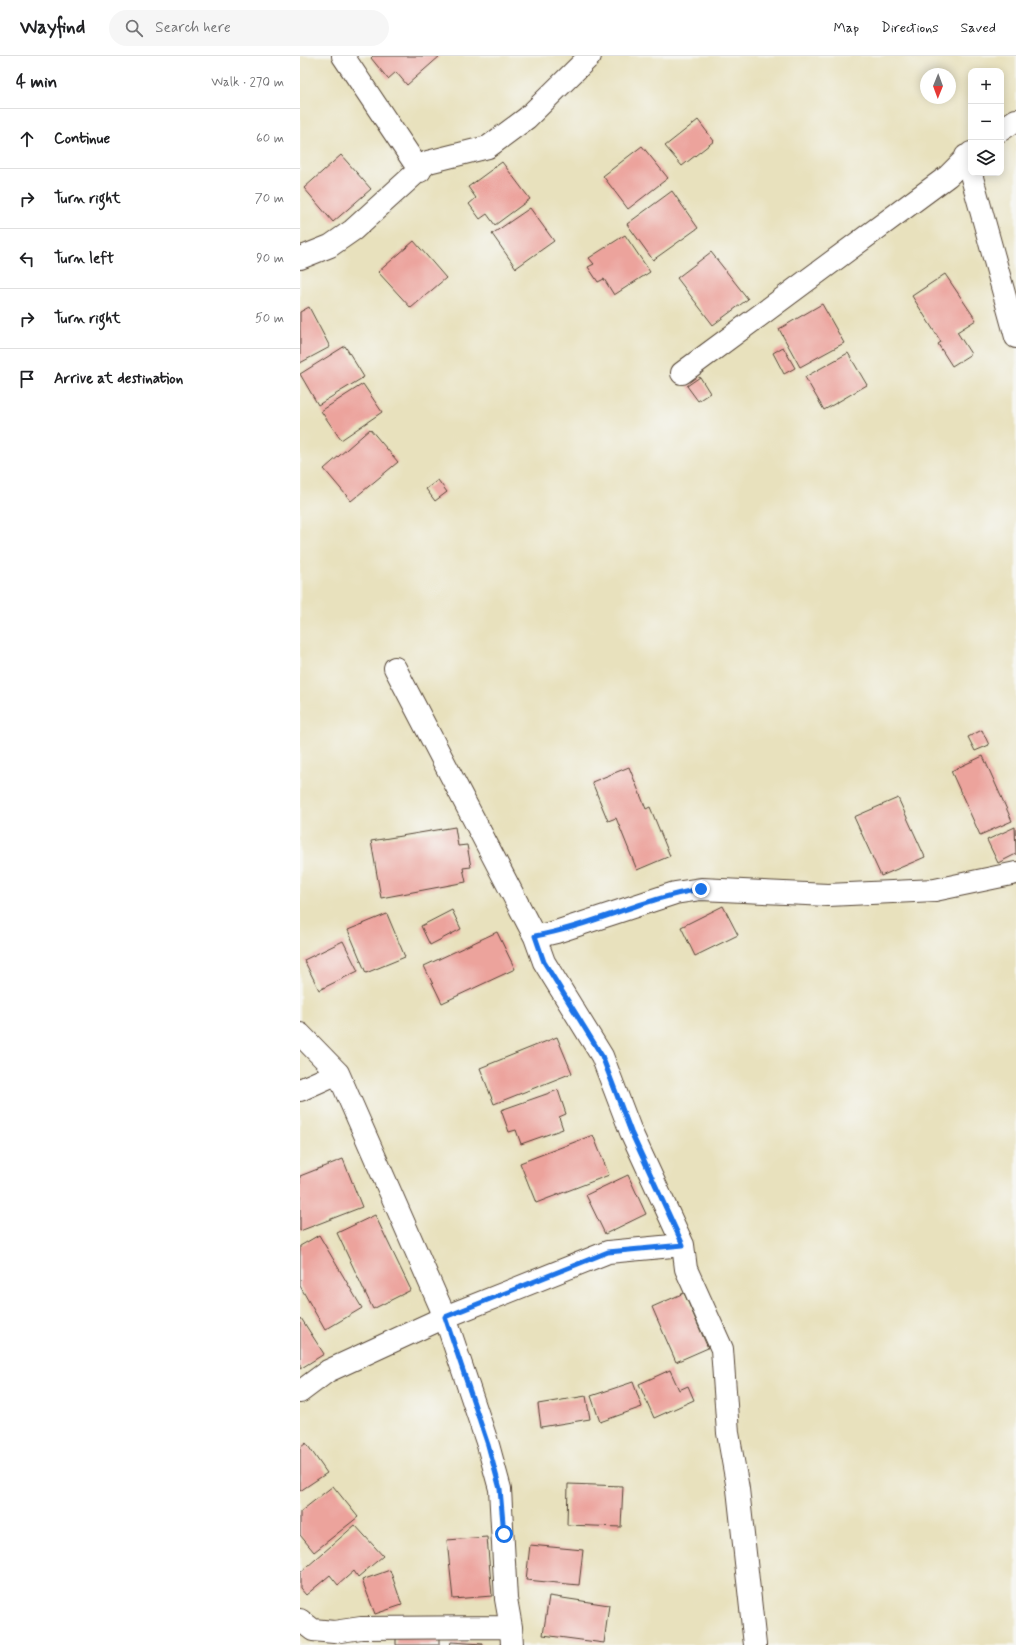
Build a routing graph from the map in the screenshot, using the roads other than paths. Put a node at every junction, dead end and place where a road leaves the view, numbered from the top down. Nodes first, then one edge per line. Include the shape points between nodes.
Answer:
1 (343, 56) edge
2 (590, 56) edge
3 (1016, 120) edge
4 (1004, 128) edge
5 (968, 156) edge
6 (420, 171) junction
7 (974, 176) edge
8 (300, 258) edge
9 (1016, 337) edge
10 (682, 373) dead end
11 (395, 668) dead end
12 (1016, 872) edge
13 (535, 936) junction
14 (300, 1034) edge
15 (338, 1073) junction
16 (300, 1090) edge
17 (683, 1245) junction
18 (445, 1317) junction
19 (300, 1392) edge
20 (300, 1620) edge
21 (360, 1636) edge
22 (511, 1636) edge
23 (755, 1645) edge

1 - 6 street
2 - 6 street via 527,118 488,147 428,162
3 - 4 street
5 - 10 street via 948,176
6 - 8 street via 353,230 330,246
7 - 9 street
11 - 13 street
12 - 13 street via 935,890 828,895 701,889 675,893 556,932
13 - 17 street via 544,962 602,1056 631,1132
14 - 15 street
15 - 16 street
15 - 18 street
17 - 18 street via 608,1252
17 - 23 street via 686,1269 722,1349 728,1433 738,1489
18 - 19 street via 328,1371
18 - 22 street via 500,1489 506,1599
20 - 21 street via 312,1630
21 - 22 street

